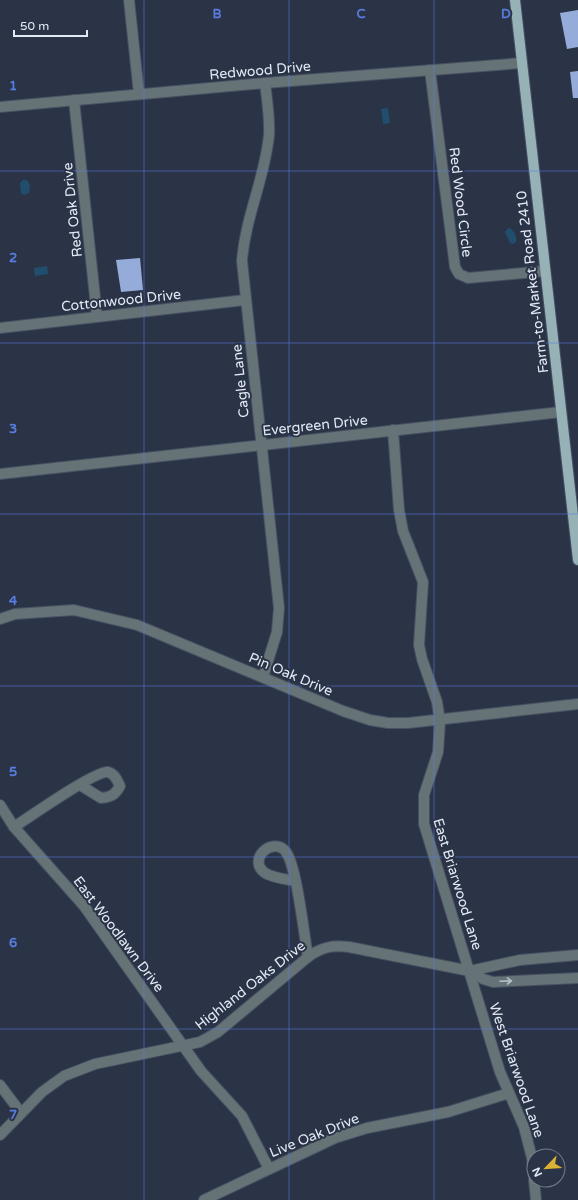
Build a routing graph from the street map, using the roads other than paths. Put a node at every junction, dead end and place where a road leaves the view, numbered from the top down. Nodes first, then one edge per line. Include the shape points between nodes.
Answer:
1 (129, 0) edge
2 (515, 0) edge
3 (522, 63) junction
4 (430, 70) junction
5 (265, 83) junction
6 (139, 94) junction
7 (74, 100) junction
8 (0, 107) edge
9 (545, 271) junction
10 (245, 300) junction
11 (97, 316) junction
12 (0, 328) edge
13 (561, 412) junction
14 (394, 430) junction
15 (261, 445) junction
16 (0, 474) edge
17 (578, 560) edge
18 (0, 620) edge
19 (263, 677) junction
20 (578, 704) edge
21 (440, 721) junction
22 (80, 785) dead end
23 (0, 805) edge
24 (14, 827) junction
25 (295, 881) dead end
26 (308, 956) junction
27 (578, 956) edge
28 (470, 971) junction
29 (578, 978) edge
30 (184, 1045) junction
31 (0, 1085) edge
32 (508, 1093) junction
33 (21, 1113) junction
34 (0, 1136) edge
35 (529, 1148) edge
36 (269, 1169) junction
37 (535, 1188) edge
38 (204, 1200) edge
39 (536, 1200) edge

1 - 6 street
2 - 3 main road, Farm-to-Market Road 2410
3 - 4 street, Redwood Drive
3 - 9 main road, Farm-to-Market Road 2410
4 - 5 street, Redwood Drive
4 - 9 street, Red Wood Circle via 455,267 460,274 468,278
5 - 6 street, Redwood Drive
5 - 10 street, Cagle Lane via 268,135 264,162 243,241
6 - 7 street, Redwood Drive
7 - 8 street, Redwood Drive
7 - 11 street, Red Oak Drive
9 - 13 main road, Farm-to-Market Road 2410
10 - 11 street, Cottonwood Drive
10 - 15 street, Cagle Lane
11 - 12 street, Cottonwood Drive
13 - 14 street, Evergreen Drive
13 - 17 main road, Farm-to-Market Road 2410
14 - 15 street, Evergreen Drive
14 - 21 street, East Briarwood Lane via 399,510 403,531 423,582 419,645 437,702
15 - 16 street, Evergreen Drive
15 - 19 street, Cagle Lane via 279,608 277,632
18 - 19 street, Pin Oak Drive via 15,614 74,610 137,625
19 - 21 street, Pin Oak Drive via 370,720 401,723
20 - 21 street, Pin Oak Drive
21 - 28 street, East Briarwood Lane via 438,752 424,795 424,824
22 - 24 street
23 - 24 street, East Woodlawn Drive
24 - 30 street, East Woodlawn Drive via 84,906
25 - 26 street
26 - 28 street, Highland Oaks Drive via 319,949 333,946 349,947
26 - 30 street, Highland Oaks Drive via 218,1032 200,1042
27 - 28 street, Highland Oaks Drive via 520,960
28 -> 29 street, Highland Oaks Drive via 493,982
28 - 32 street, West Briarwood Lane
30 - 33 street, Highland Oaks Drive via 77,1070 42,1092
30 - 36 street, East Woodlawn Drive via 209,1081 242,1116
31 - 33 street
32 - 35 street, West Briarwood Lane via 524,1127
32 - 36 street, Live Oak Drive via 448,1112 367,1128 335,1138
33 - 34 street, Highland Oaks Drive
36 - 38 street, Live Oak Drive
37 - 39 street, West Briarwood Lane

